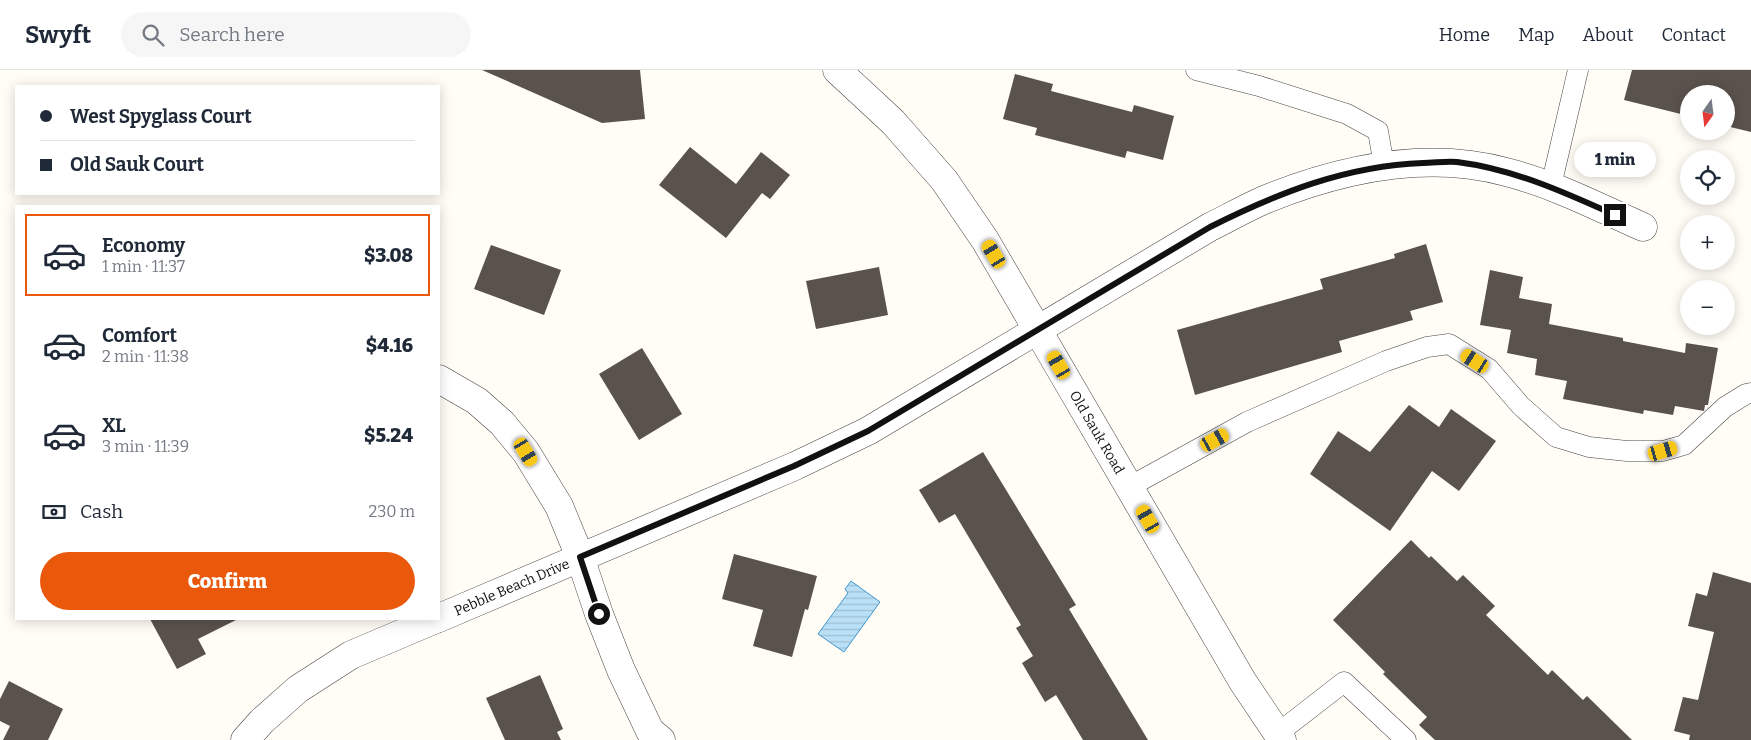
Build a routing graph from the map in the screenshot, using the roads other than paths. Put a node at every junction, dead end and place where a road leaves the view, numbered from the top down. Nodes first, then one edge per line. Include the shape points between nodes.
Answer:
1 (837, 70) edge
2 (1196, 70) edge
3 (1578, 70) edge
4 (1384, 166) junction
5 (1551, 186) junction
6 (1643, 227) dead end
7 (1038, 329) junction
8 (440, 380) edge
9 (1751, 393) edge
10 (1129, 487) junction
11 (580, 557) junction
12 (440, 617) edge
13 (433, 620) edge
14 (1280, 737) edge
15 (245, 740) edge
16 (661, 740) edge
17 (1406, 740) edge

1 - 7 street, Old Sauk Road via 893,122 944,180 985,240
2 - 4 lane via 1346,114 1378,131
3 - 5 lane
4 - 5 street, Pebble Beach Drive via 1456,162
4 - 7 street, Pebble Beach Drive via 1304,185 1263,201 1210,227
5 - 6 street, Pebble Beach Drive
7 - 10 street, Old Sauk Road
7 - 11 street, Pebble Beach Drive via 868,431
8 - 11 street via 477,401 502,423 526,452 558,506
9 - 10 lane via 1725,407 1684,445 1663,451 1590,447 1556,437 1521,406 1489,369 1449,344 1386,361 1247,422
10 - 14 street, Old Sauk Road via 1243,682
11 - 12 street, Pebble Beach Drive
11 - 16 street via 621,670 650,731
13 - 15 street, Pebble Beach Drive via 351,655 298,689
14 - 17 lane via 1344,682

